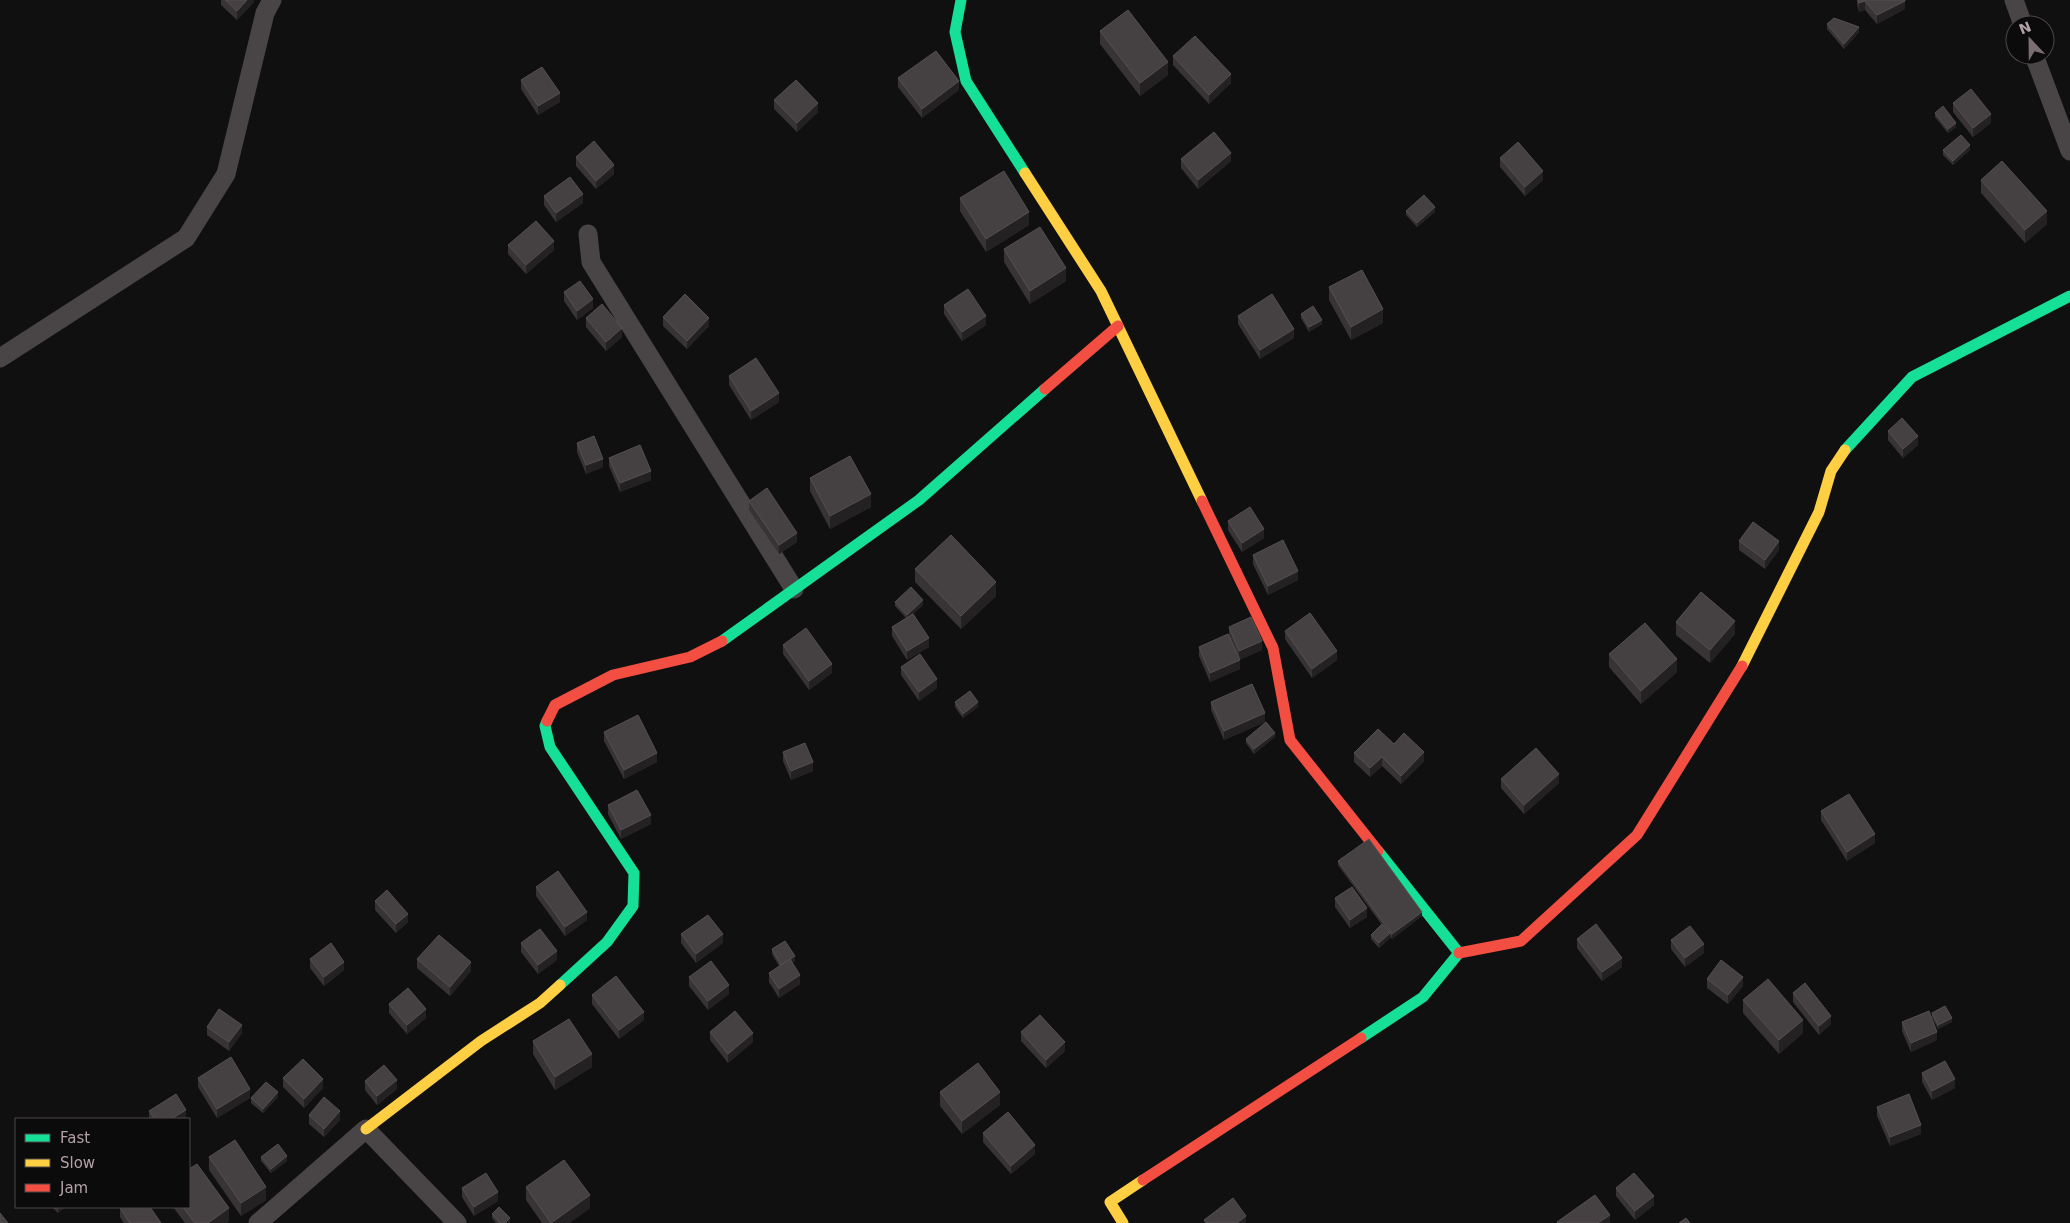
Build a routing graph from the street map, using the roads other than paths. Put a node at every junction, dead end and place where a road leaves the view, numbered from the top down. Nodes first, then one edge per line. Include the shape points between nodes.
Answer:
1 (272, 0) edge
2 (961, 0) edge
3 (2014, 0) edge
4 (2019, 15) edge
5 (2039, 65) edge
6 (2063, 113) edge
7 (2070, 151) edge
8 (588, 234) dead end
9 (2070, 296) edge
10 (1118, 326) junction
11 (0, 358) edge
12 (794, 589) junction
13 (1460, 953) junction
14 (366, 1129) junction
15 (258, 1223) edge
16 (456, 1223) edge
17 (1123, 1223) edge

1 - 11 street via 265,13 226,174 186,238
2 - 10 street via 956,32 966,82 1101,291
3 - 4 street
5 - 6 street
6 - 7 street
8 - 12 street via 591,262
9 - 13 street via 1912,377 1851,442 1831,471 1819,512 1747,658 1637,835 1521,941
10 - 12 street via 919,500
10 - 13 street via 1273,648 1290,740
12 - 14 street via 719,643 690,657 613,675 555,705 544,726 550,747 634,873 633,906 607,942 540,1003 481,1042
13 - 17 street via 1423,997 1110,1202
14 - 15 street
14 - 16 street

